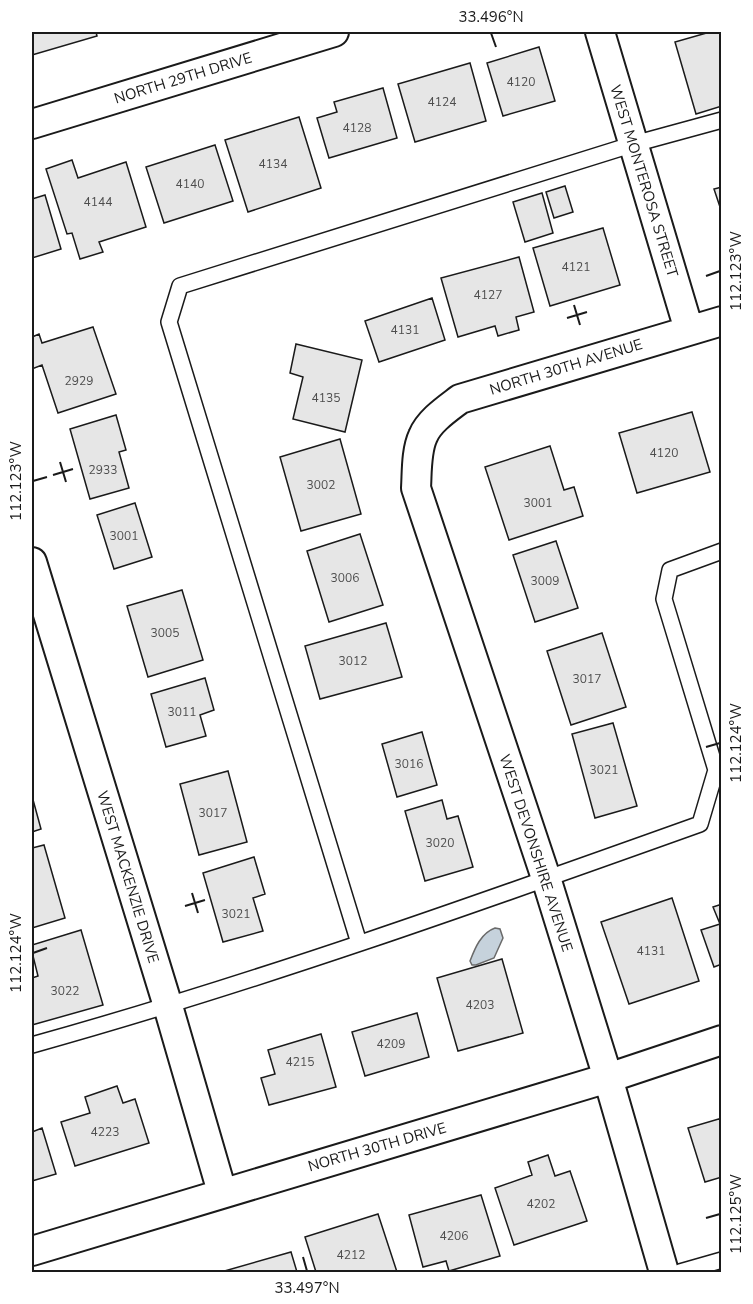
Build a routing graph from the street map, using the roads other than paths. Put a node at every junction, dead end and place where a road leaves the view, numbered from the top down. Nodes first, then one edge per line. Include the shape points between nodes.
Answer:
1 (334, 32) edge
2 (600, 32) edge
3 (722, 120) edge
4 (32, 124) edge
5 (634, 144) junction
6 (722, 321) edge
7 (689, 330) junction
8 (423, 435) joint
9 (722, 551) edge
10 (32, 562) edge
11 (546, 878) junction
12 (359, 944) junction
13 (168, 1006) junction
14 (722, 1040) edge
15 (32, 1045) edge
16 (608, 1078) junction
17 (222, 1192) junction
18 (32, 1251) edge
19 (722, 1260) edge
20 (664, 1272) edge
21 (680, 1272) edge

1 - 4 street, NORTH 29TH DRIVE
2 - 5 street, WEST MONTEROSA STREET
3 - 5 lane
5 - 7 street, WEST MONTEROSA STREET
5 - 12 lane via 180,286 169,322
6 - 7 street, NORTH 30TH AVENUE
7 - 8 street, NORTH 30TH AVENUE via 460,399
8 - 11 street, WEST DEVONSHIRE AVENUE via 416,488
9 - 11 lane via 670,570 664,599 716,770 700,824
10 - 13 street, WEST MACKENZIE DRIVE
11 - 12 lane
11 - 16 street, WEST DEVONSHIRE AVENUE
12 - 13 lane
13 - 15 lane
13 - 17 street, WEST MACKENZIE DRIVE
14 - 16 street, NORTH 30TH DRIVE
16 - 17 street, NORTH 30TH DRIVE
16 - 20 street, WEST DEVONSHIRE AVENUE
17 - 18 street, NORTH 30TH DRIVE
19 - 21 lane

